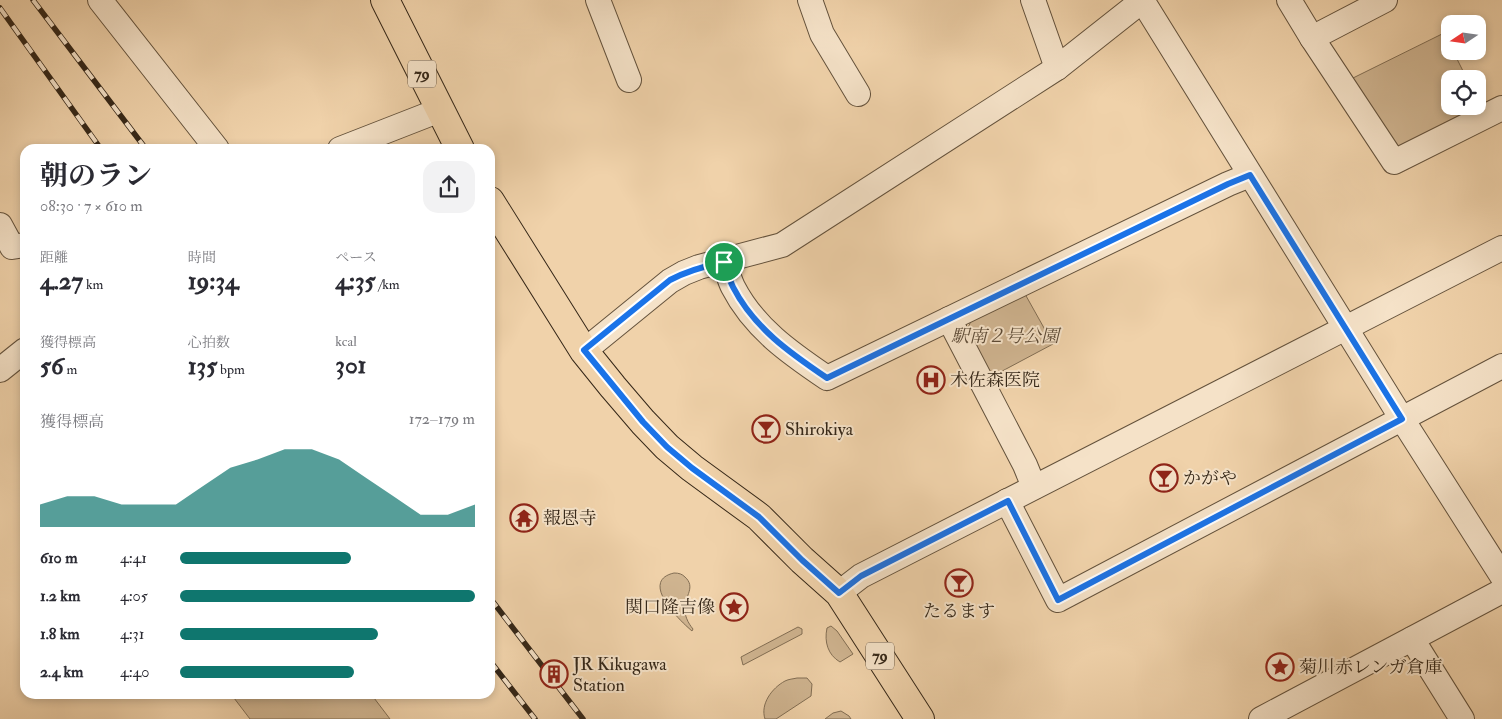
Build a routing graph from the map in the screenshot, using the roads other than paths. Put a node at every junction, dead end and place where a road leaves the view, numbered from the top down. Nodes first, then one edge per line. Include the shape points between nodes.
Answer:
1 (100, 0) edge
2 (385, 0) edge
3 (598, 0) edge
4 (810, 0) edge
5 (1033, 0) edge
6 (1142, 0) edge
7 (1289, 0) edge
8 (1385, 0) edge
9 (1312, 38) junction
10 (1058, 68) junction
11 (629, 80) dead end
12 (858, 94) dead end
13 (1502, 108) edge
14 (440, 110) junction
15 (213, 144) edge
16 (353, 144) edge
17 (457, 144) edge
18 (1250, 175) junction
19 (495, 209) edge
20 (0, 225) edge
21 (20, 245) edge
22 (1502, 248) edge
23 (724, 262) junction
24 (949, 319) junction
25 (1346, 327) junction
26 (584, 350) junction
27 (20, 354) edge
28 (1502, 366) edge
29 (0, 370) edge
30 (1402, 419) junction
31 (1034, 487) junction
32 (1008, 501) junction
33 (1502, 576) edge
34 (1502, 591) edge
35 (839, 593) junction
36 (1412, 639) junction
37 (920, 719) edge
38 (1261, 719) edge
39 (1462, 719) edge

1 - 15 street
2 - 14 main road, 79
3 - 11 street
4 - 12 street via 822,34
5 - 10 street
6 - 10 street
6 - 18 street
7 - 9 street
8 - 9 street
9 - 13 street via 1394,162
10 - 23 street via 782,245
14 - 16 street
14 - 17 main road, 79
18 - 24 street
18 - 25 street
19 - 26 main road, 79
20 - 21 street via 12,247
22 - 25 street
23 - 24 street via 733,287 763,329 827,378
23 - 26 street via 699,267 670,280
24 - 31 street
25 - 30 street
25 - 31 street
26 - 35 main road, 79 via 667,447 759,517
27 - 29 street
28 - 30 street
30 - 32 street via 1058,600
30 - 33 street
31 - 32 street
32 - 35 street via 861,576
34 - 36 street
35 - 37 main road, 79
36 - 38 street
36 - 39 street

